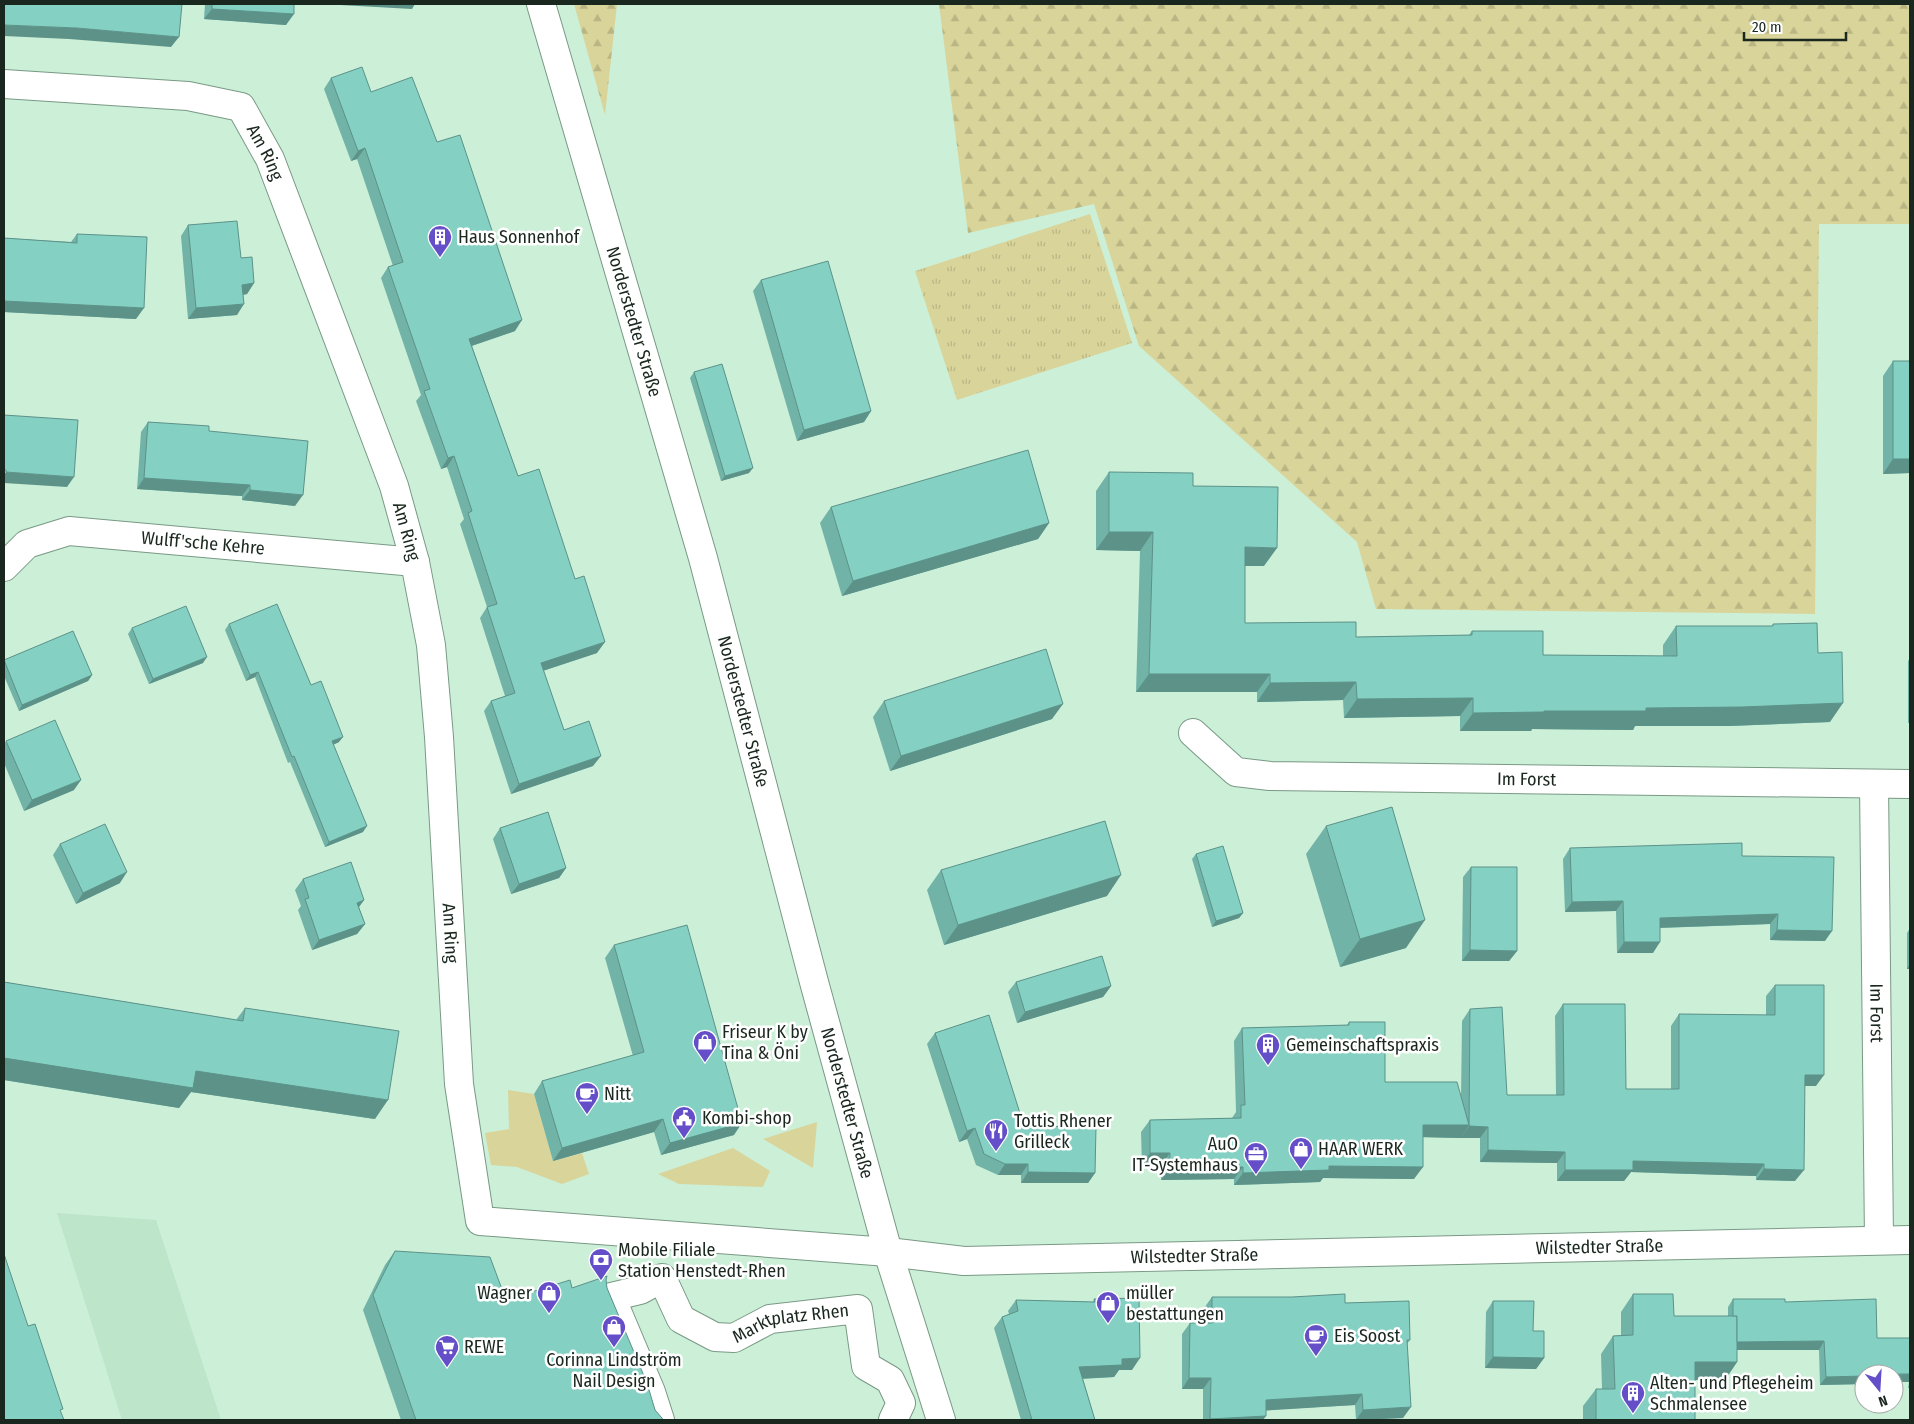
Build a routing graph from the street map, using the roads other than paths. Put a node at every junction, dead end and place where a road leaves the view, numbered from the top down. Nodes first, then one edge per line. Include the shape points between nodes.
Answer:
1 (541, 4) edge
2 (4, 84) edge
3 (415, 562) junction
4 (4, 567) edge
5 (1193, 733) dead end
6 (1874, 784) junction
7 (1910, 784) edge
8 (480, 1221) joint
9 (1879, 1240) junction
10 (1910, 1240) edge
11 (888, 1252) junction
12 (660, 1420) edge
13 (893, 1420) edge
14 (941, 1420) edge

1 - 11 street, Norderstedter Straße via 703,558
2 - 3 street, Am Ring via 188,96 241,107 273,168 394,486
3 - 4 street, Wulff'sche Kehre via 69,531 27,544
3 - 8 street, Am Ring via 431,645 439,737 458,1084
5 - 6 street, Im Forst via 1236,772 1270,776
6 - 7 street, Im Forst
6 - 9 street, Im Forst
8 - 11 street, Wilstedter Straße
9 - 10 street, Wilstedter Straße
9 - 11 street, Wilstedter Straße via 964,1260
11 - 14 street, Norderstedter Straße
12 - 13 street, Marktplatz Rhen via 611,1297 640,1290 662,1278 681,1319 715,1337 734,1338 770,1319 858,1309 866,1366 890,1380 902,1403

